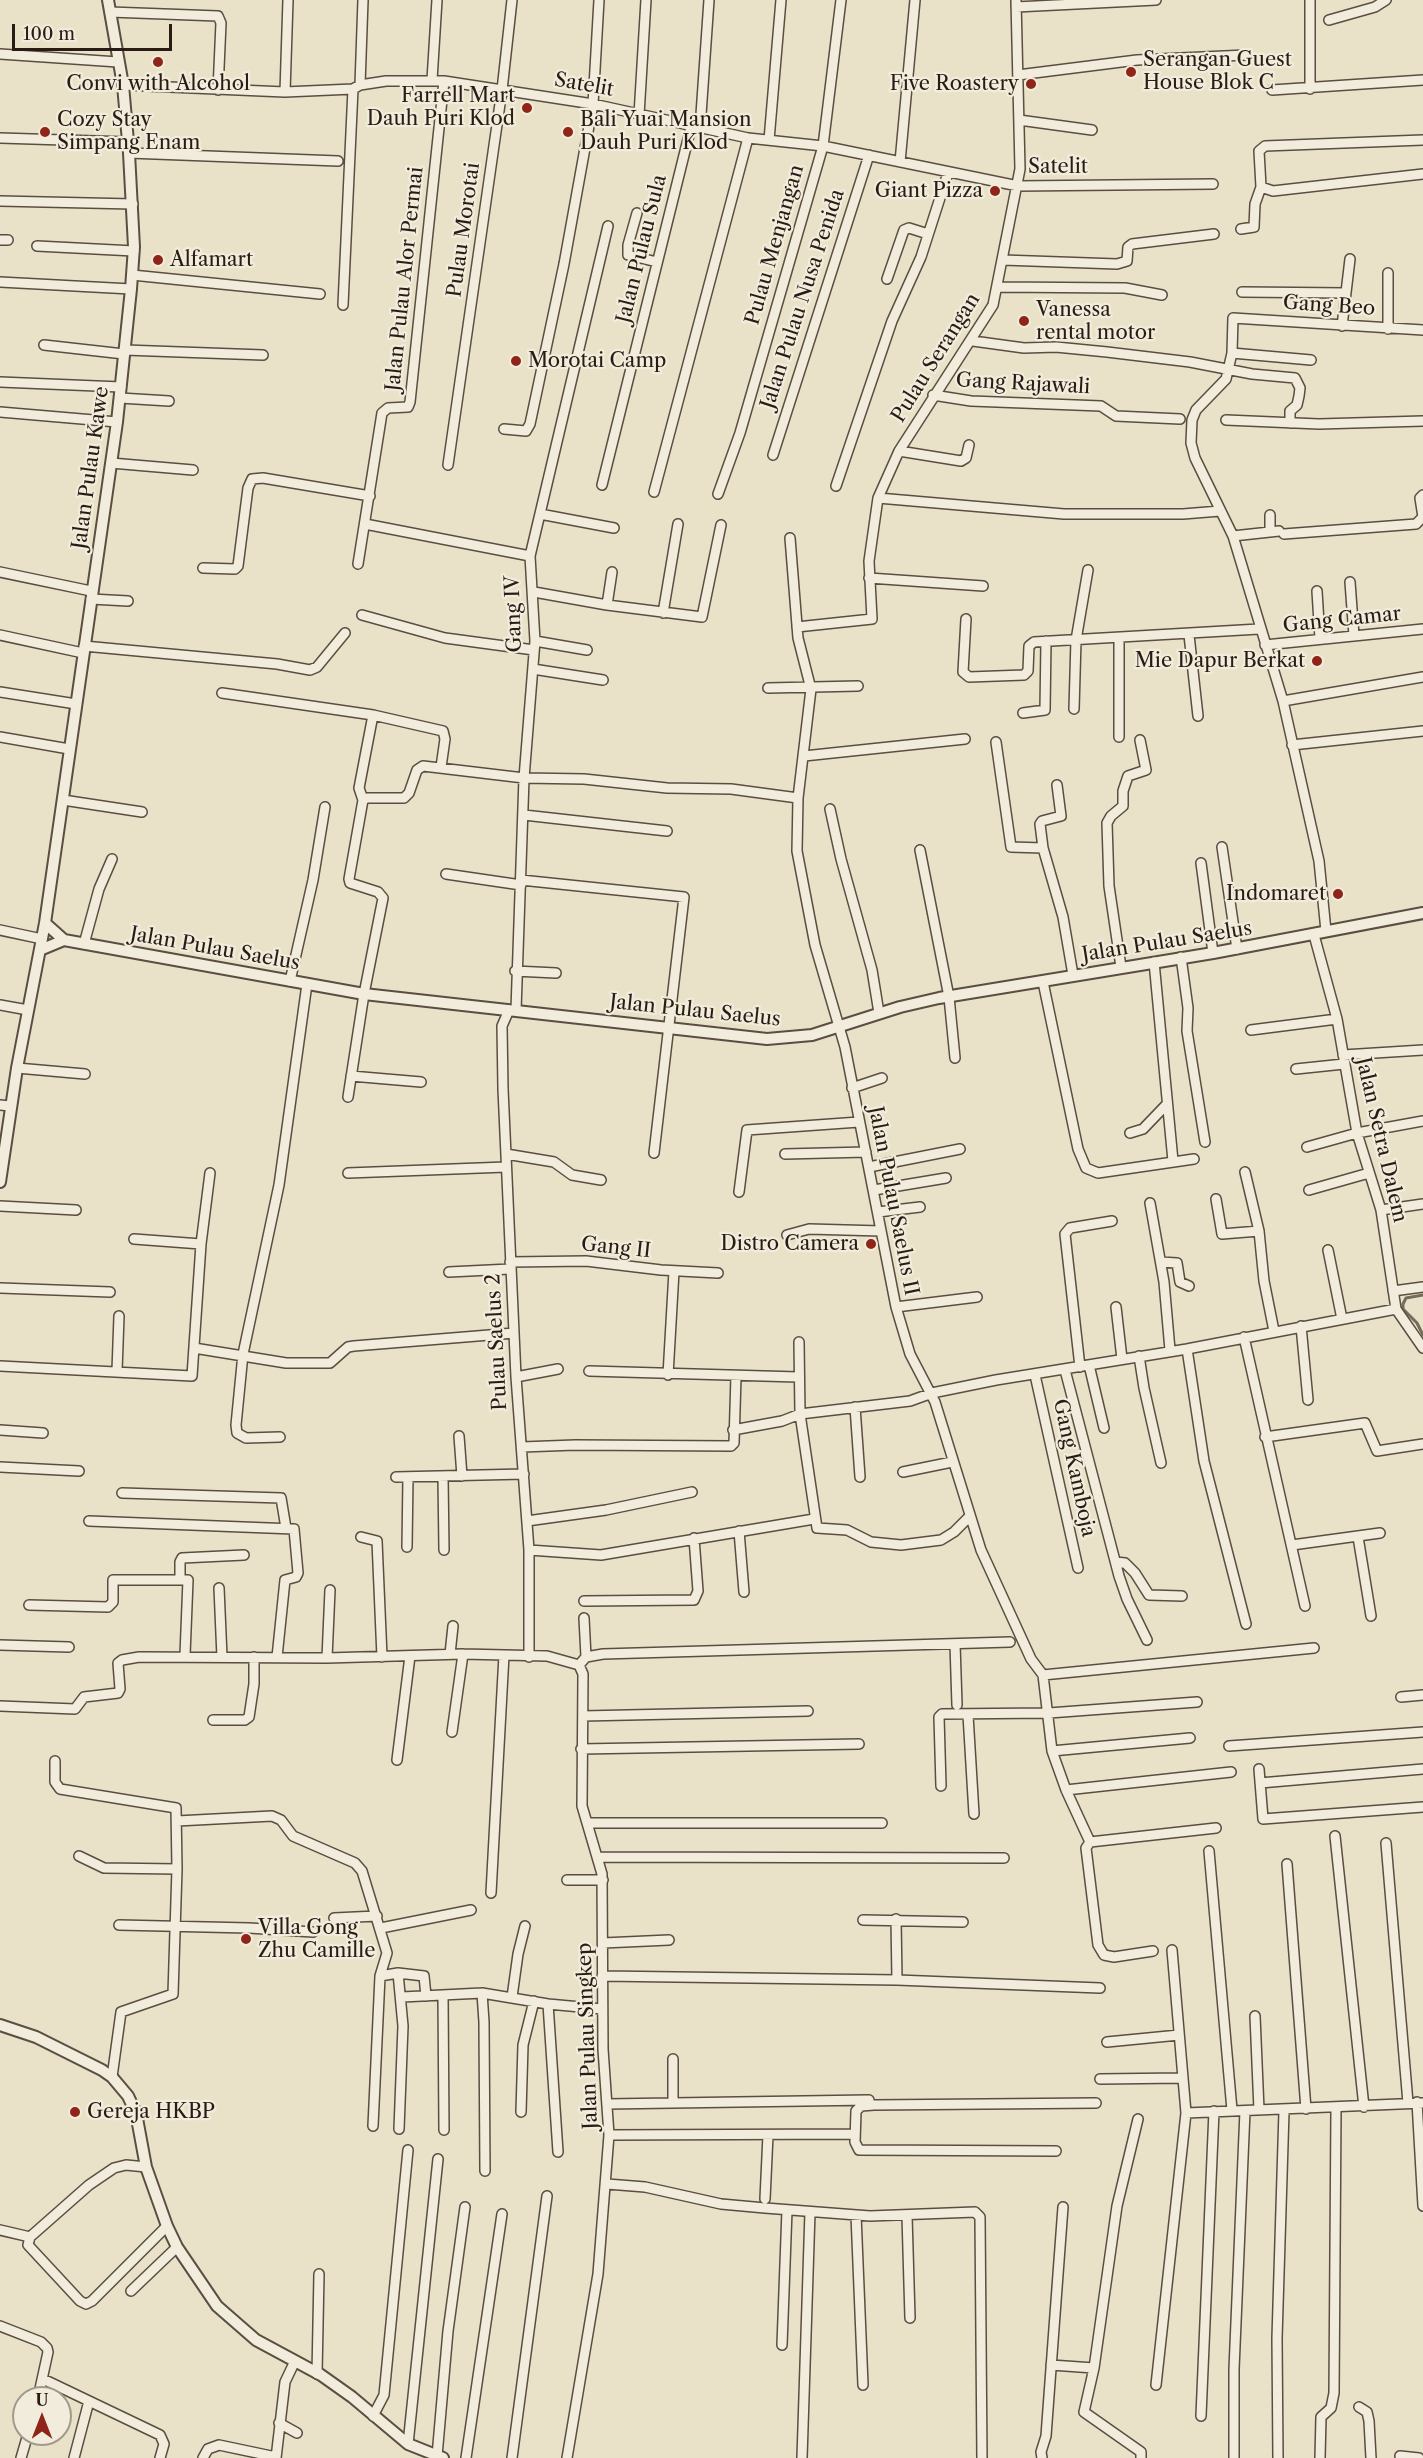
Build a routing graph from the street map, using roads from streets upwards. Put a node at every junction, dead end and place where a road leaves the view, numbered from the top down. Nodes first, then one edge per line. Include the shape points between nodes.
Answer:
1 (108, 0) edge
2 (288, 0) edge
3 (363, 0) edge
4 (437, 0) edge
5 (512, 0) edge
6 (599, 0) edge
7 (646, 0) edge
8 (710, 0) edge
9 (781, 0) edge
10 (841, 0) edge
11 (915, 0) edge
12 (1156, 0) edge
13 (1310, 0) edge
14 (1386, 0) edge
15 (1016, 4) edge
16 (110, 12) junction
17 (1329, 20) dead end
18 (0, 54) edge
19 (1246, 55) dead end
20 (118, 62) junction
21 (1018, 75) junction
22 (432, 80) junction
23 (1423, 80) edge
24 (444, 81) junction
25 (123, 85) junction
26 (357, 87) junction
27 (1310, 89) junction
28 (218, 90) junction
29 (502, 90) junction
30 (1272, 90) dead end
31 (285, 92) junction
32 (593, 104) junction
33 (639, 115) junction
34 (1019, 120) junction
35 (696, 128) junction
36 (1092, 130) dead end
37 (0, 138) edge
38 (748, 138) junction
39 (769, 140) junction
40 (1423, 140) edge
41 (823, 146) junction
42 (128, 148) junction
43 (869, 155) junction
44 (338, 161) dead end
45 (900, 162) junction
46 (948, 174) junction
47 (1423, 174) edge
48 (1213, 184) dead end
49 (1018, 186) junction
50 (1261, 187) junction
51 (0, 201) edge
52 (133, 204) junction
53 (637, 213) dead end
54 (608, 226) dead end
55 (1241, 229) dead end
56 (928, 234) junction
57 (1214, 234) dead end
58 (37, 246) dead end
59 (134, 251) junction
60 (1350, 259) dead end
61 (1003, 260) junction
62 (657, 262) junction
63 (1388, 273) dead end
64 (132, 275) junction
65 (887, 279) dead end
66 (0, 282) edge
67 (998, 287) junction
68 (131, 289) junction
69 (1242, 292) dead end
70 (1346, 293) junction
71 (320, 294) dead end
72 (1162, 295) dead end
73 (343, 304) dead end
74 (1342, 326) junction
75 (1388, 328) junction
76 (1423, 330) edge
77 (973, 341) junction
78 (44, 345) dead end
79 (124, 352) junction
80 (1233, 353) junction
81 (262, 355) dead end
82 (1311, 360) dead end
83 (1229, 370) junction
84 (0, 382) edge
85 (120, 392) junction
86 (933, 395) junction
87 (169, 401) dead end
88 (0, 412) edge
89 (1180, 419) dead end
90 (1226, 420) dead end
91 (1423, 421) edge
92 (117, 422) junction
93 (1290, 423) junction
94 (504, 429) dead end
95 (969, 445) dead end
96 (899, 451) junction
97 (773, 455) dead end
98 (111, 463) junction
99 (448, 465) dead end
100 (193, 470) dead end
101 (602, 485) dead end
102 (836, 486) dead end
103 (654, 492) dead end
104 (718, 494) dead end
105 (1423, 495) edge
106 (370, 496) junction
107 (878, 498) junction
108 (1220, 511) junction
109 (540, 514) junction
110 (1269, 515) dead end
111 (365, 524) junction
112 (678, 524) dead end
113 (721, 525) dead end
114 (614, 528) dead end
115 (1278, 532) junction
116 (1233, 536) junction
117 (790, 538) dead end
118 (530, 556) junction
119 (358, 564) dead end
120 (203, 568) dead end
121 (1088, 570) dead end
122 (0, 572) edge
123 (612, 572) dead end
124 (869, 578) junction
125 (1350, 582) dead end
126 (983, 586) dead end
127 (534, 591) junction
128 (1317, 591) dead end
129 (91, 595) junction
130 (128, 601) dead end
131 (607, 605) junction
132 (663, 613) junction
133 (363, 615) dead end
134 (966, 620) dead end
135 (797, 627) junction
136 (1259, 629) junction
137 (1423, 629) edge
138 (345, 633) dead end
139 (0, 635) edge
140 (1189, 635) junction
141 (1354, 636) junction
142 (1119, 638) junction
143 (1320, 639) junction
144 (1076, 640) junction
145 (1046, 641) junction
146 (535, 645) junction
147 (1265, 645) junction
148 (83, 649) junction
149 (587, 650) dead end
150 (533, 669) junction
151 (1423, 677) edge
152 (603, 680) dead end
153 (858, 686) dead end
154 (768, 688) dead end
155 (810, 688) junction
156 (0, 692) edge
157 (222, 693) dead end
158 (1283, 701) junction
159 (76, 704) junction
160 (1074, 709) dead end
161 (1023, 713) dead end
162 (374, 716) junction
163 (1198, 716) dead end
164 (1423, 731) edge
165 (0, 736) edge
166 (1119, 737) dead end
167 (965, 739) dead end
168 (1140, 740) dead end
169 (996, 742) dead end
170 (1292, 745) junction
171 (69, 749) junction
172 (804, 756) junction
173 (441, 767) junction
174 (524, 778) junction
175 (1057, 785) dead end
176 (798, 798) junction
177 (63, 800) junction
178 (363, 800) junction
179 (325, 807) dead end
180 (830, 809) dead end
181 (142, 812) dead end
182 (524, 815) junction
183 (667, 831) dead end
184 (1222, 847) dead end
185 (1043, 848) junction
186 (920, 850) dead end
187 (112, 859) dead end
188 (1201, 863) dead end
189 (446, 874) dead end
190 (521, 882) junction
191 (1423, 913) edge
192 (45, 923) junction
193 (0, 930) edge
194 (1326, 931) junction
195 (1314, 935) junction
196 (64, 940) junction
197 (84, 944) junction
198 (41, 945) junction
199 (1237, 949) junction
200 (1213, 953) junction
201 (1181, 957) junction
202 (1154, 962) junction
203 (1121, 967) junction
204 (515, 970) junction
205 (556, 973) dead end
206 (1073, 975) junction
207 (290, 981) junction
208 (1043, 982) junction
209 (307, 984) junction
210 (364, 994) junction
211 (949, 997) junction
212 (0, 1005) edge
213 (492, 1008) junction
214 (28, 1010) junction
215 (512, 1010) junction
216 (879, 1013) junction
217 (1337, 1019) junction
218 (502, 1026) junction
219 (838, 1027) junction
220 (667, 1028) junction
221 (1251, 1030) dead end
222 (1423, 1050) edge
223 (955, 1058) dead end
224 (1344, 1059) junction
225 (17, 1068) junction
226 (1296, 1069) dead end
227 (85, 1074) dead end
228 (351, 1076) junction
229 (882, 1078) dead end
230 (421, 1082) dead end
231 (852, 1088) junction
232 (348, 1097) dead end
233 (1167, 1104) junction
234 (5, 1106) edge
235 (1423, 1121) edge
236 (859, 1122) junction
237 (1130, 1133) dead end
238 (1357, 1133) junction
239 (1204, 1142) dead end
240 (1307, 1147) dead end
241 (960, 1149) dead end
242 (866, 1152) junction
243 (654, 1153) dead end
244 (506, 1155) junction
245 (785, 1155) dead end
246 (1194, 1159) dead end
247 (1173, 1161) junction
248 (506, 1167) junction
249 (869, 1167) junction
250 (1245, 1172) dead end
251 (210, 1173) dead end
252 (348, 1173) dead end
253 (1369, 1173) junction
254 (946, 1178) dead end
255 (601, 1180) dead end
256 (0, 1182) edge
257 (874, 1190) junction
258 (1309, 1190) dead end
259 (739, 1192) dead end
260 (1216, 1199) dead end
261 (1150, 1203) dead end
262 (1423, 1204) edge
263 (0, 1206) edge
264 (920, 1207) dead end
265 (76, 1210) dead end
266 (1382, 1210) junction
267 (878, 1212) junction
268 (1112, 1221) dead end
269 (1259, 1230) junction
270 (881, 1231) junction
271 (787, 1236) dead end
272 (134, 1239) dead end
273 (201, 1244) junction
274 (1328, 1250) dead end
275 (1161, 1262) junction
276 (510, 1266) junction
277 (674, 1271) junction
278 (449, 1272) dead end
279 (718, 1273) dead end
280 (1189, 1286) dead end
281 (1423, 1287) edge
282 (0, 1288) edge
283 (1393, 1290) junction
284 (110, 1292) dead end
285 (977, 1297) dead end
286 (896, 1307) junction
287 (1116, 1307) dead end
288 (1396, 1309) junction
289 (119, 1316) dead end
290 (1342, 1319) junction
291 (1301, 1326) junction
292 (1275, 1331) junction
293 (514, 1332) junction
294 (1244, 1337) junction
295 (799, 1342) dead end
296 (194, 1348) junction
297 (1423, 1348) edge
298 (1187, 1349) junction
299 (1170, 1350) junction
300 (243, 1354) junction
301 (1140, 1356) junction
302 (1122, 1359) junction
303 (0, 1366) edge
304 (1084, 1366) junction
305 (558, 1369) dead end
306 (1065, 1370) junction
307 (117, 1371) junction
308 (589, 1371) dead end
309 (1035, 1375) junction
310 (668, 1376) junction
311 (516, 1377) junction
312 (736, 1377) junction
313 (798, 1377) junction
314 (932, 1393) junction
315 (1308, 1400) dead end
316 (855, 1407) junction
317 (800, 1414) junction
318 (1104, 1428) dead end
319 (0, 1430) edge
320 (733, 1430) junction
321 (43, 1433) dead end
322 (459, 1436) dead end
323 (280, 1437) dead end
324 (1265, 1437) junction
325 (1423, 1444) edge
326 (522, 1447) junction
327 (952, 1462) junction
328 (1161, 1463) dead end
329 (0, 1467) edge
330 (79, 1471) dead end
331 (903, 1472) dead end
332 (524, 1474) junction
333 (462, 1476) junction
334 (396, 1477) dead end
335 (408, 1477) junction
336 (442, 1477) junction
337 (860, 1478) dead end
338 (692, 1492) dead end
339 (122, 1493) dead end
340 (969, 1517) junction
341 (814, 1519) junction
342 (89, 1521) dead end
343 (527, 1521) junction
344 (286, 1528) junction
345 (739, 1531) junction
346 (1380, 1533) dead end
347 (361, 1537) dead end
348 (1358, 1537) junction
349 (694, 1538) junction
350 (1292, 1545) junction
351 (407, 1547) dead end
352 (444, 1550) dead end
353 (529, 1550) junction
354 (244, 1555) dead end
355 (1116, 1562) junction
356 (1078, 1568) dead end
357 (180, 1580) junction
358 (219, 1588) dead end
359 (330, 1590) dead end
360 (744, 1592) dead end
361 (1182, 1596) dead end
362 (584, 1601) dead end
363 (29, 1605) dead end
364 (1305, 1606) dead end
365 (1371, 1616) dead end
366 (584, 1618) dead end
367 (1246, 1624) dead end
368 (453, 1626) dead end
369 (1147, 1640) dead end
370 (1010, 1642) dead end
371 (955, 1644) junction
372 (0, 1645) edge
373 (69, 1647) dead end
374 (1314, 1648) dead end
375 (450, 1654) junction
376 (463, 1654) junction
377 (185, 1655) junction
378 (410, 1656) junction
379 (504, 1656) junction
380 (222, 1657) junction
381 (254, 1657) junction
382 (277, 1657) junction
383 (382, 1657) junction
384 (529, 1657) junction
385 (327, 1658) junction
386 (582, 1661) junction
387 (1043, 1675) junction
388 (1423, 1695) edge
389 (1401, 1697) dead end
390 (1197, 1702) dead end
391 (957, 1705) dead end
392 (0, 1706) edge
393 (808, 1711) dead end
394 (1049, 1713) junction
395 (968, 1715) junction
396 (583, 1716) junction
397 (213, 1720) dead end
398 (452, 1731) dead end
399 (1423, 1732) edge
400 (1190, 1738) dead end
401 (859, 1744) dead end
402 (1230, 1746) dead end
403 (581, 1749) junction
404 (1052, 1751) junction
405 (397, 1760) dead end
406 (55, 1761) dead end
407 (1259, 1769) dead end
408 (1423, 1769) edge
409 (1231, 1772) dead end
410 (1260, 1783) junction
411 (941, 1786) dead end
412 (1066, 1790) junction
413 (1423, 1807) edge
414 (974, 1814) dead end
415 (177, 1821) junction
416 (587, 1823) junction
417 (882, 1823) dead end
418 (1216, 1828) dead end
419 (1335, 1836) dead end
420 (1090, 1842) junction
421 (1386, 1843) dead end
422 (1209, 1851) dead end
423 (79, 1857) dead end
424 (598, 1857) junction
425 (1004, 1858) dead end
426 (1287, 1864) dead end
427 (177, 1869) junction
428 (567, 1880) dead end
429 (603, 1880) junction
430 (491, 1893) dead end
431 (471, 1910) dead end
432 (377, 1916) junction
433 (334, 1918) dead end
434 (896, 1919) junction
435 (863, 1920) dead end
436 (963, 1922) dead end
437 (118, 1925) dead end
438 (175, 1925) junction
439 (525, 1926) dead end
440 (381, 1928) junction
441 (313, 1932) dead end
442 (669, 1940) dead end
443 (603, 1943) junction
444 (1172, 1950) dead end
445 (1154, 1951) dead end
446 (398, 1973) junction
447 (380, 1976) junction
448 (602, 1977) junction
449 (897, 1980) junction
450 (1100, 1988) dead end
451 (482, 1993) junction
452 (426, 1996) junction
453 (443, 1996) junction
454 (402, 1997) junction
455 (512, 1997) junction
456 (534, 2001) junction
457 (548, 2004) junction
458 (602, 2009) junction
459 (1255, 2016) dead end
460 (0, 2025) edge
461 (1179, 2035) junction
462 (1107, 2042) dead end
463 (673, 2059) dead end
464 (112, 2077) junction
465 (1182, 2078) junction
466 (1100, 2079) dead end
467 (900, 2100) dead end
468 (673, 2102) junction
469 (1096, 2103) dead end
470 (1416, 2103) edge
471 (607, 2104) junction
472 (1364, 2107) junction
473 (1336, 2108) junction
474 (1306, 2109) junction
475 (1232, 2110) junction
476 (1259, 2110) junction
477 (1214, 2111) junction
478 (1245, 2111) junction
479 (1284, 2111) junction
480 (521, 2112) dead end
481 (1186, 2113) junction
482 (1138, 2119) dead end
483 (373, 2126) dead end
484 (399, 2129) dead end
485 (444, 2130) dead end
486 (855, 2134) junction
487 (609, 2135) junction
488 (768, 2135) junction
489 (408, 2150) dead end
490 (1056, 2151) dead end
491 (558, 2152) dead end
492 (438, 2159) dead end
493 (146, 2167) junction
494 (484, 2171) dead end
495 (607, 2184) junction
496 (547, 2196) dead end
497 (765, 2199) dead end
498 (1423, 2206) edge
499 (465, 2207) dead end
500 (1063, 2207) dead end
501 (788, 2210) junction
502 (810, 2212) junction
503 (502, 2214) dead end
504 (856, 2215) junction
505 (907, 2216) junction
506 (167, 2226) junction
507 (0, 2230) edge
508 (30, 2237) junction
509 (177, 2247) junction
510 (319, 2274) dead end
511 (131, 2291) dead end
512 (910, 2318) dead end
513 (0, 2326) edge
514 (782, 2345) dead end
515 (293, 2365) junction
516 (1051, 2365) junction
517 (1094, 2368) junction
518 (317, 2373) junction
519 (43, 2379) junction
520 (863, 2385) dead end
521 (1156, 2385) dead end
522 (41, 2386) edge
523 (89, 2401) junction
524 (1359, 2407) dead end
525 (374, 2416) junction
526 (1202, 2416) dead end
527 (279, 2423) junction
528 (297, 2433) dead end
529 (408, 2444) junction
530 (440, 2457) edge
531 (1400, 2457) edge
532 (74, 2458) edge
533 (160, 2458) edge
534 (203, 2458) edge
535 (276, 2458) edge
536 (466, 2458) edge
537 (512, 2458) edge
538 (567, 2458) edge
539 (802, 2458) edge
540 (982, 2458) edge
541 (1041, 2458) edge
542 (1141, 2458) edge
543 (1234, 2458) edge
544 (1278, 2458) edge
545 (1320, 2458) edge
546 (1371, 2458) edge
547 (1419, 2458) edge

1 - 16 street, Jalan Pulau Kawe
2 - 31 street
3 - 26 street
4 - 22 street
5 - 29 street, Pulau Morotai
6 - 32 street
7 - 33 street
8 - 35 street, Jalan Pulau Sula
9 - 39 street
10 - 41 street, Pulau Menjangan
11 - 45 street
12 - 15 street
13 - 27 street
14 - 17 street
15 - 21 street, Pulau Serangan
16 - 20 street, Jalan Pulau Kawe
16 - 28 street via 218,16
18 - 20 street
19 - 21 street via 1137,60
20 - 25 street, Jalan Pulau Kawe
21 - 34 street, Pulau Serangan
22 - 24 street, Satelit
22 - 26 street, Satelit via 386,81
23 - 27 street
24 - 29 street, Satelit
24 - 106 street, Jalan Pulau Alor Permai via 410,402 382,413
25 - 28 street, Satelit
25 - 42 street, Jalan Pulau Kawe
26 - 31 street, Satelit
26 - 73 street
27 - 30 street
28 - 31 street, Satelit
29 - 32 street, Satelit
29 - 99 street, Pulau Morotai
32 - 33 street, Satelit
32 - 94 street via 530,424 526,431
33 - 35 street, Satelit
34 - 36 street
34 - 49 street, Pulau Serangan
35 - 38 street, Satelit
35 - 62 street, Jalan Pulau Sula
37 - 42 street
38 - 39 street, Satelit
38 - 103 street
39 - 41 street, Satelit
40 - 50 street via 1264,146 1259,151
41 - 43 street, Satelit
41 - 104 street, Pulau Menjangan via 740,433
42 - 44 street
42 - 52 street, Jalan Pulau Kawe
43 - 45 street, Satelit
43 - 97 street, Jalan Pulau Nusa Penida
45 - 46 street, Satelit
46 - 49 street, Satelit
46 - 56 street
47 - 50 street via 1273,191
48 - 49 street, Satelit
49 - 61 street, Pulau Serangan
50 - 55 street via 1254,227
51 - 52 street
52 - 59 street, Jalan Pulau Kawe
53 - 62 street via 627,245 628,255
54 - 109 street, Gang IV
56 - 65 street via 903,230
56 - 102 street via 909,288 892,321
57 - 61 street via 1132,244 1126,261 1117,264
58 - 59 street
59 - 64 street, Jalan Pulau Kawe
60 - 70 street
61 - 67 street, Pulau Serangan
62 - 101 street, Jalan Pulau Sula
63 - 75 street
64 - 68 street, Jalan Pulau Kawe
64 - 71 street
66 - 68 street
67 - 72 street via 1125,288
67 - 77 street, Pulau Serangan via 988,317
68 - 79 street, Jalan Pulau Kawe
69 - 70 street
70 - 74 street
74 - 75 street, Gang Beo
74 - 80 street, Gang Beo via 1233,318
75 - 76 street, Gang Beo
77 - 83 street via 1107,352
77 - 86 street, Pulau Serangan
78 - 79 street
79 - 81 street
79 - 85 street, Jalan Pulau Kawe
80 - 82 street
80 - 83 street
83 - 93 street via 1295,378 1300,388 1297,405 1290,411
83 - 108 street via 1219,389 1196,410 1191,431 1195,458
84 - 85 street
85 - 87 street
85 - 92 street, Jalan Pulau Kawe
86 - 89 street, Gang Rajawali via 981,402 1101,406 1116,416
86 - 96 street, Pulau Serangan
88 - 92 street
90 - 93 street
91 - 93 street
92 - 98 street, Jalan Pulau Kawe
95 - 96 street via 966,458 961,461
96 - 107 street, Pulau Serangan
98 - 100 street
98 - 129 street, Jalan Pulau Kawe
105 - 115 street via 1423,517 1416,524
106 - 111 street, Jalan Pulau Alor Permai
106 - 120 street via 252,479 238,566
107 - 108 street via 1074,515
107 - 124 street, Pulau Serangan
108 - 116 street
109 - 114 street
109 - 118 street, Gang IV
110 - 115 street
111 - 118 street
111 - 119 street, Jalan Pulau Alor Permai
112 - 132 street
113 - 132 street via 704,613 697,618
115 - 116 street
116 - 136 street
117 - 135 street, Jalan Pulau Saelus II
118 - 127 street, Gang IV
121 - 144 street
122 - 129 street
123 - 131 street
124 - 126 street
124 - 135 street, Pulau Serangan via 872,619
125 - 141 street
127 - 131 street
127 - 146 street, Gang IV
128 - 143 street
129 - 130 street
129 - 148 street, Jalan Pulau Kawe
131 - 132 street
133 - 146 street via 445,638
134 - 145 street via 963,672 969,677 1024,675 1028,671 1029,646
135 - 155 street, Jalan Pulau Saelus II
136 - 140 street
136 - 147 street
137 - 141 street, Gang Camar
138 - 148 street via 317,667 310,670
139 - 148 street
140 - 142 street
140 - 163 street
141 - 143 street, Gang Camar
142 - 144 street
142 - 166 street
143 - 147 street, Gang Camar
144 - 145 street
144 - 160 street
145 - 161 street via 1045,710
146 - 149 street
146 - 150 street, Gang IV
147 - 158 street
148 - 159 street, Jalan Pulau Kawe
150 - 152 street
150 - 174 street, Gang IV
151 - 158 street
153 - 155 street
154 - 155 street
155 - 172 street, Jalan Pulau Saelus II
156 - 159 street
157 - 162 street
158 - 170 street
159 - 171 street, Jalan Pulau Kawe
162 - 173 street via 443,731
162 - 178 street via 359,788
164 - 170 street
165 - 171 street
167 - 172 street
168 - 203 street via 1146,770 1128,776 1123,806 1109,819 1107,827 1109,886
169 - 185 street via 1011,847
170 - 194 street via 1319,861
171 - 177 street, Jalan Pulau Kawe
172 - 176 street, Jalan Pulau Saelus II
173 - 174 street
173 - 178 street via 419,767 410,793 404,798
174 - 176 street via 731,789
174 - 182 street, Gang IV
175 - 185 street via 1062,812 1059,818 1040,822
176 - 219 street, Jalan Pulau Saelus II via 800,870 815,945
177 - 181 street
177 - 192 street, Jalan Pulau Kawe
178 - 210 street via 349,881 378,891 383,898
179 - 207 street
180 - 216 street via 872,970
182 - 183 street
182 - 190 street, Gang IV
184 - 199 street
185 - 206 street via 1063,917
186 - 211 street
187 - 197 street
188 - 200 street
189 - 190 street
190 - 204 street, Gang IV
190 - 220 street via 684,897
191 - 194 street, Jalan Pulau Saelus
192 - 196 street
192 - 198 street, Jalan Pulau Kawe
193 - 198 street
194 - 195 street, Jalan Pulau Saelus
195 - 199 street, Jalan Pulau Saelus
195 - 217 street, Jalan Setra Dalem
196 - 197 street, Jalan Pulau Saelus
196 - 198 street
197 - 207 street, Jalan Pulau Saelus
198 - 214 street, Jalan Pulau Kawe
199 - 200 street, Jalan Pulau Saelus
200 - 201 street, Jalan Pulau Saelus
201 - 202 street, Jalan Pulau Saelus
201 - 239 street via 1187,1031
202 - 203 street, Jalan Pulau Saelus
202 - 233 street
203 - 206 street, Jalan Pulau Saelus
204 - 205 street
204 - 215 street, Gang IV
206 - 208 street, Jalan Pulau Saelus
207 - 209 street, Jalan Pulau Saelus
208 - 211 street, Jalan Pulau Saelus
208 - 247 street via 1078,1149 1086,1168 1098,1173
209 - 210 street, Jalan Pulau Saelus
209 - 300 street via 279,1185
210 - 213 street, Jalan Pulau Saelus
210 - 228 street
211 - 216 street, Jalan Pulau Saelus
211 - 223 street
212 - 214 street
213 - 215 street, Jalan Pulau Saelus
213 - 218 street, Pulau Saelus 2
214 - 225 street, Jalan Pulau Kawe
215 - 218 street, Pulau Saelus 2
215 - 220 street, Jalan Pulau Saelus
216 - 219 street, Jalan Pulau Saelus
217 - 221 street
217 - 224 street, Jalan Setra Dalem
218 - 244 street, Pulau Saelus 2
219 - 220 street, Jalan Pulau Saelus via 790,1039
219 - 231 street, Jalan Pulau Saelus II
220 - 243 street
222 - 224 street
224 - 226 street
224 - 238 street, Jalan Setra Dalem
225 - 227 street
225 - 234 street, Jalan Pulau Kawe
228 - 230 street
228 - 232 street
229 - 231 street
231 - 236 street, Jalan Pulau Saelus II
233 - 237 street via 1143,1129
233 - 247 street
234 - 256 street, Jalan Pulau Kawe
235 - 238 street
236 - 242 street, Jalan Pulau Saelus II
236 - 259 street via 747,1130
238 - 240 street
238 - 253 street, Jalan Setra Dalem
241 - 249 street
242 - 245 street
242 - 249 street, Jalan Pulau Saelus II
244 - 248 street, Pulau Saelus 2
244 - 255 street via 554,1162 572,1175
246 - 247 street
248 - 252 street
248 - 276 street, Pulau Saelus 2
249 - 257 street, Jalan Pulau Saelus II
250 - 269 street
251 - 273 street
253 - 258 street
253 - 266 street, Jalan Setra Dalem
254 - 257 street
257 - 267 street, Jalan Pulau Saelus II
260 - 269 street via 1222,1234
261 - 275 street
262 - 266 street
263 - 265 street
264 - 267 street
266 - 283 street, Jalan Setra Dalem
267 - 270 street, Jalan Pulau Saelus II
268 - 304 street via 1070,1228 1065,1234
269 - 292 street via 1264,1281
270 - 271 street via 809,1229
270 - 286 street, Jalan Pulau Saelus II
272 - 273 street
273 - 296 street
274 - 290 street
275 - 280 street via 1177,1263 1180,1282
275 - 299 street
276 - 277 street, Gang II via 586,1261
276 - 278 street, Gang II
276 - 293 street, Pulau Saelus 2
277 - 279 street, Gang II
277 - 310 street
281 - 283 street
282 - 284 street
283 - 288 street, Jalan Setra Dalem
285 - 286 street
286 - 314 street, Jalan Pulau Saelus II via 910,1354
287 - 302 street
288 - 290 street
288 - 297 street, Jalan Setra Dalem
289 - 307 street
290 - 291 street
291 - 292 street
291 - 315 street
292 - 294 street
293 - 300 street via 348,1347 330,1363 286,1363
293 - 311 street, Pulau Saelus 2
294 - 298 street
294 - 324 street
295 - 313 street
296 - 300 street
296 - 307 street via 192,1376
298 - 299 street
298 - 367 street via 1204,1461
299 - 301 street
300 - 323 street via 237,1433 246,1438
301 - 302 street
301 - 328 street
302 - 304 street
303 - 307 street
304 - 306 street
304 - 318 street
305 - 311 street
306 - 309 street
306 - 355 street
308 - 310 street
309 - 314 street
309 - 356 street, Gang Kamboja
310 - 312 street
311 - 326 street, Pulau Saelus 2
312 - 313 street
312 - 320 street
313 - 317 street
314 - 316 street via 910,1401
314 - 327 street, Jalan Pulau Saelus II
316 - 317 street
316 - 337 street
317 - 320 street
317 - 341 street
319 - 321 street
320 - 326 street via 731,1446
322 - 333 street
324 - 325 street via 1365,1423 1377,1451
324 - 350 street
326 - 332 street, Pulau Saelus 2
327 - 331 street
327 - 340 street, Jalan Pulau Saelus II
329 - 330 street
332 - 333 street
332 - 343 street, Pulau Saelus 2
333 - 336 street
334 - 335 street
335 - 336 street
335 - 351 street
336 - 352 street
338 - 343 street
339 - 344 street via 281,1498
340 - 341 street via 940,1540 901,1545 871,1542 847,1530 818,1529
340 - 387 street, Jalan Pulau Saelus II via 1031,1659
341 - 345 street
342 - 344 street
343 - 353 street, Pulau Saelus 2
344 - 382 street via 294,1531 298,1573 285,1580
345 - 349 street
345 - 360 street
346 - 348 street
347 - 383 street via 377,1541
348 - 350 street
348 - 365 street
349 - 353 street via 601,1555
349 - 362 street via 698,1591 694,1600
350 - 364 street
353 - 384 street, Pulau Saelus 2
354 - 357 street via 182,1558
355 - 361 street via 1125,1563 1149,1595
355 - 369 street via 1127,1599
357 - 363 street via 113,1580 113,1602 108,1607
357 - 377 street via 189,1582
358 - 380 street
359 - 385 street
366 - 386 street, Jalan Pulau Singkep
368 - 375 street
370 - 371 street
371 - 386 street via 614,1653
371 - 391 street
372 - 373 street
374 - 387 street
375 - 376 street
375 - 378 street
376 - 379 street
376 - 398 street
377 - 380 street
377 - 392 street via 122,1660 117,1667 118,1693 84,1697 75,1709
378 - 383 street
378 - 405 street
379 - 384 street
379 - 430 street
380 - 381 street
381 - 382 street
381 - 397 street via 248,1718
382 - 385 street
383 - 385 street
384 - 386 street
386 - 396 street, Jalan Pulau Singkep
387 - 394 street, Jalan Pulau Saelus II
388 - 389 street
390 - 394 street
393 - 396 street
394 - 395 street
394 - 404 street, Jalan Pulau Saelus II
395 - 411 street via 939,1716
395 - 414 street
396 - 403 street, Jalan Pulau Singkep
399 - 402 street
400 - 404 street
401 - 403 street
403 - 416 street, Jalan Pulau Singkep via 580,1786
404 - 412 street, Jalan Pulau Saelus II
406 - 415 street via 55,1782 60,1789 176,1808
407 - 410 street
408 - 410 street
409 - 412 street
410 - 413 street via 1262,1816 1266,1819
412 - 420 street, Jalan Pulau Saelus II
415 - 427 street
415 - 432 street via 277,1818 293,1836 358,1866
416 - 417 street
416 - 424 street, Jalan Pulau Singkep
418 - 420 street
419 - 472 street
420 - 445 street via 1086,1848 1098,1945 1104,1955 1114,1958
421 - 470 street
422 - 475 street
423 - 427 street via 104,1868
424 - 425 street
424 - 429 street, Jalan Pulau Singkep
426 - 474 street
427 - 438 street
428 - 429 street
429 - 443 street, Jalan Pulau Singkep
431 - 440 street
432 - 433 street
432 - 440 street
434 - 435 street
434 - 436 street
434 - 449 street
437 - 438 street
438 - 441 street
438 - 464 street via 173,1994 121,2012
439 - 455 street
440 - 447 street via 387,1953
442 - 443 street
443 - 448 street, Jalan Pulau Singkep
444 - 461 street
446 - 447 street
446 - 452 street via 424,1976
446 - 454 street
447 - 483 street
448 - 449 street
448 - 458 street, Jalan Pulau Singkep
449 - 450 street
451 - 453 street
451 - 455 street
451 - 494 street
452 - 453 street
452 - 454 street
453 - 485 street
454 - 484 street
455 - 456 street
456 - 457 street
456 - 480 street via 523,2045
457 - 458 street
457 - 491 street
458 - 471 street, Jalan Pulau Singkep
459 - 476 street
460 - 464 street via 36,2037
461 - 462 street
461 - 465 street
463 - 468 street
464 - 493 street via 133,2106
465 - 466 street
465 - 481 street
467 - 468 street
468 - 471 street
469 - 486 street via 861,2106 856,2111
470 - 472 street
470 - 498 street
471 - 487 street, Jalan Pulau Singkep
472 - 473 street
473 - 474 street
473 - 545 street via 1334,2393 1331,2408 1322,2417
474 - 479 street
475 - 477 street
475 - 478 street
476 - 478 street
476 - 479 street
477 - 481 street
477 - 526 street
478 - 543 street
479 - 544 street via 1277,2338
481 - 521 street
482 - 517 street via 1117,2206
486 - 488 street
486 - 490 street via 856,2148 862,2151
487 - 488 street
487 - 495 street, Jalan Pulau Singkep
488 - 497 street
489 - 525 street via 384,2395
492 - 529 street
493 - 506 street
493 - 508 street via 114,2168
495 - 501 street via 645,2187 721,2204
495 - 538 street, Jalan Pulau Singkep via 598,2274
496 - 537 street
499 - 530 street via 448,2331
500 - 516 street
501 - 502 street
501 - 514 street
502 - 504 street
502 - 539 street
503 - 536 street
504 - 505 street
504 - 520 street
505 - 512 street
505 - 540 street via 973,2211 980,2217
506 - 508 street via 86,2304 28,2245
506 - 509 street
507 - 508 street
509 - 511 street
509 - 515 street via 217,2306
510 - 518 street
513 - 519 street via 44,2344 48,2352
515 - 518 street
515 - 527 street via 285,2382
516 - 517 street
516 - 541 street via 1047,2436
517 - 542 street via 1084,2412 1141,2452
518 - 525 street
519 - 522 street
519 - 523 street
523 - 532 street
523 - 533 street via 160,2435 164,2444
524 - 546 street via 1367,2412 1370,2421
525 - 529 street
527 - 528 street
527 - 535 street
529 - 530 street
531 - 547 street
534 - 535 street via 208,2449 219,2445

